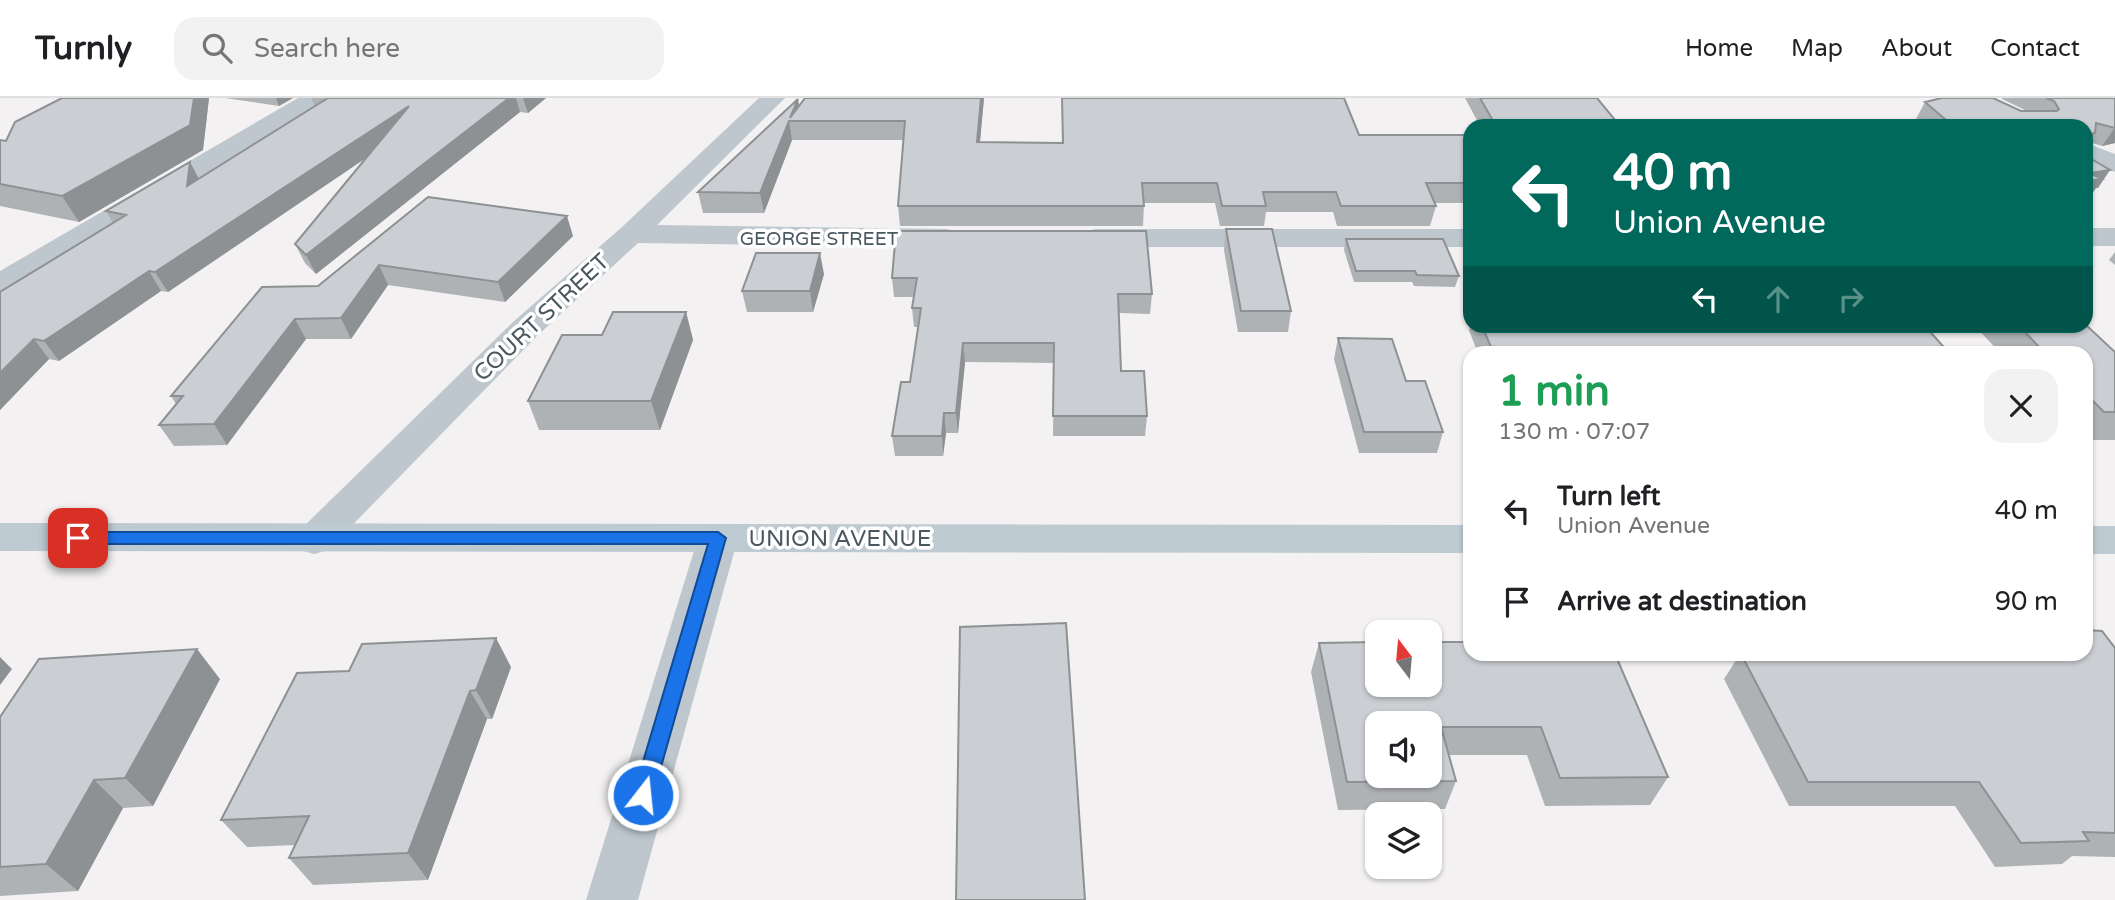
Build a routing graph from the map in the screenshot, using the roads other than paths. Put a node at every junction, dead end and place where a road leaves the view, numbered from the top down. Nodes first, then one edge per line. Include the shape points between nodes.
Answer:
1 (316, 98) edge
2 (773, 98) edge
3 (2093, 154) edge
4 (2115, 164) edge
5 (631, 234) junction
6 (2093, 237) edge
7 (2115, 237) edge
8 (973, 238) edge
9 (1070, 238) edge
10 (1463, 238) edge
11 (0, 284) edge
12 (0, 537) edge
13 (718, 538) junction
14 (1463, 539) edge
15 (314, 540) junction
16 (2093, 540) edge
17 (2115, 540) edge
18 (612, 900) edge

1 - 11 street
2 - 5 street, COURT STREET
3 - 4 street
5 - 8 street, GEORGE STREET
5 - 15 street, COURT STREET via 515,338
6 - 7 street
9 - 10 street
12 - 15 main road, UNION AVENUE
13 - 14 main road, UNION AVENUE
13 - 15 main road, UNION AVENUE
13 - 18 street
16 - 17 main road

